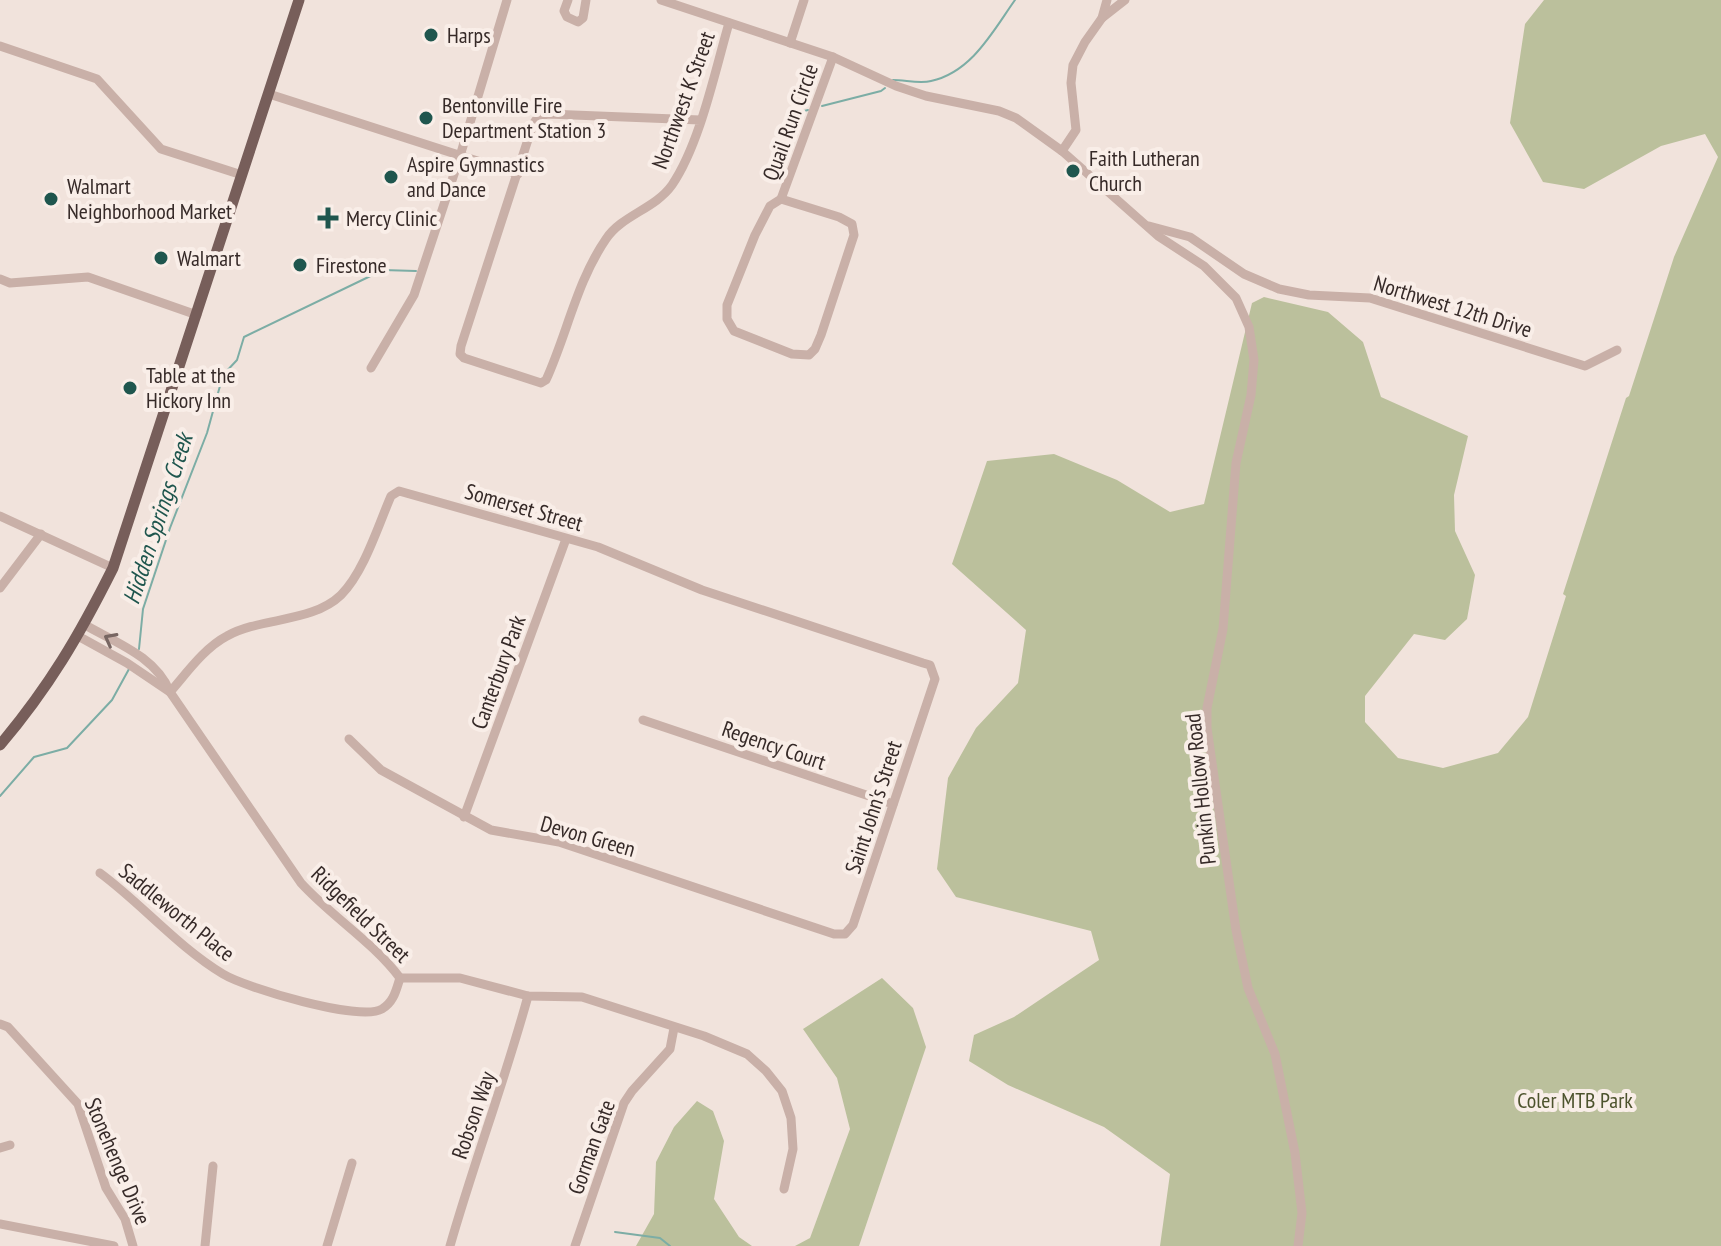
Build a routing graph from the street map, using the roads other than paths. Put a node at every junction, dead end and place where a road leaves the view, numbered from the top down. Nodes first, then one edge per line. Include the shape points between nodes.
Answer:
1 (299, 0) edge
2 (507, 0) edge
3 (568, 0) edge
4 (586, 0) edge
5 (661, 0) edge
6 (804, 0) edge
7 (1107, 0) edge
8 (1125, 0) edge
9 (1102, 18) junction
10 (729, 23) junction
11 (790, 43) junction
12 (0, 46) edge
13 (833, 57) junction
14 (269, 94) junction
15 (700, 120) junction
16 (1062, 151) junction
17 (460, 156) junction
18 (518, 174) junction
19 (242, 175) junction
20 (781, 199) junction
21 (1146, 225) junction
22 (0, 279) edge
23 (197, 315) junction
24 (1617, 350) dead end
25 (371, 368) dead end
26 (0, 516) edge
27 (41, 534) junction
28 (566, 539) junction
29 (113, 568) junction
30 (0, 588) edge
31 (82, 631) junction
32 (935, 679) joint
33 (170, 692) junction
34 (643, 720) dead end
35 (349, 739) dead end
36 (0, 745) edge
37 (893, 804) junction
38 (464, 817) junction
39 (100, 873) dead end
40 (834, 934) joint
41 (400, 978) junction
42 (528, 996) junction
43 (0, 1024) edge
44 (674, 1028) junction
45 (352, 1163) dead end
46 (213, 1166) dead end
47 (784, 1189) dead end
48 (0, 1224) edge
49 (114, 1246) edge
50 (133, 1246) edge
51 (205, 1246) edge
52 (327, 1246) edge
53 (450, 1246) edge
54 (575, 1246) edge
55 (1298, 1246) edge

1 - 14 main road
2 - 17 street
3 - 4 street via 564,11 578,22
5 - 10 street, Punkin Hollow Road
6 - 11 street
7 - 9 street
8 - 9 street
9 - 16 street via 1073,65 1076,130
10 - 11 street, Punkin Hollow Road
10 - 15 street, Northwest K Street
11 - 13 street, Punkin Hollow Road
12 - 19 street via 97,79 161,149
13 - 16 street, Punkin Hollow Road via 926,96 999,111
13 - 20 street, Quail Run Circle
14 - 17 street
14 - 19 main road
15 - 18 street via 548,114 533,124
15 - 18 street, Northwest K Street via 672,184 607,236 541,383 460,354
16 - 21 street, Punkin Hollow Road
17 - 18 street
17 - 25 street via 414,295
19 - 23 main road
20 - 20 street, Quail Run Circle via 770,206 755,235 727,305 727,319 734,331 792,354 809,355 854,235 852,224 839,217
21 - 24 street, Northwest 12th Drive via 1190,237 1244,274 1279,289 1370,298 1585,366
21 - 55 street, Punkin Hollow Road via 1222,282 1243,312 1252,344 1251,395 1236,463 1223,629 1207,728 1236,930 1248,988 1282,1081 1300,1179
22 - 23 street via 10,283 88,277
23 - 29 main road
26 - 27 street
27 - 29 street
27 - 30 street
28 - 32 street, Somerset Street via 930,665
28 - 33 street, Somerset Street via 411,493 394,493 356,574 337,598 309,612 225,636
28 - 38 street, Canterbury Park
29 - 31 main road
31 - 33 street, Ridgefield Street
33 -> 31 street, Ridgefield Street via 164,678 134,652
31 - 36 main road
32 - 37 street, Saint John's Street
33 - 41 street, Ridgefield Street via 301,883 384,957
34 - 37 street, Regency Court
35 - 38 street, Devon Green via 381,770
37 - 40 street, Saint John's Street via 853,925 845,934
38 - 40 street, Devon Green via 491,830 559,842
39 - 41 street, Saddleworth Place via 240,983 370,1013 394,997
41 - 42 street, Ridgefield Street via 460,978
42 - 44 street, Ridgefield Street via 582,997
42 - 53 street, Robson Way
43 - 50 street, Stonehenge Drive via 78,1104 106,1188 125,1219
44 - 47 street, Ridgefield Street via 747,1054 782,1091 793,1149
44 - 54 street, Gorman Gate via 670,1049 624,1103
45 - 52 street
46 - 51 street
48 - 49 street

